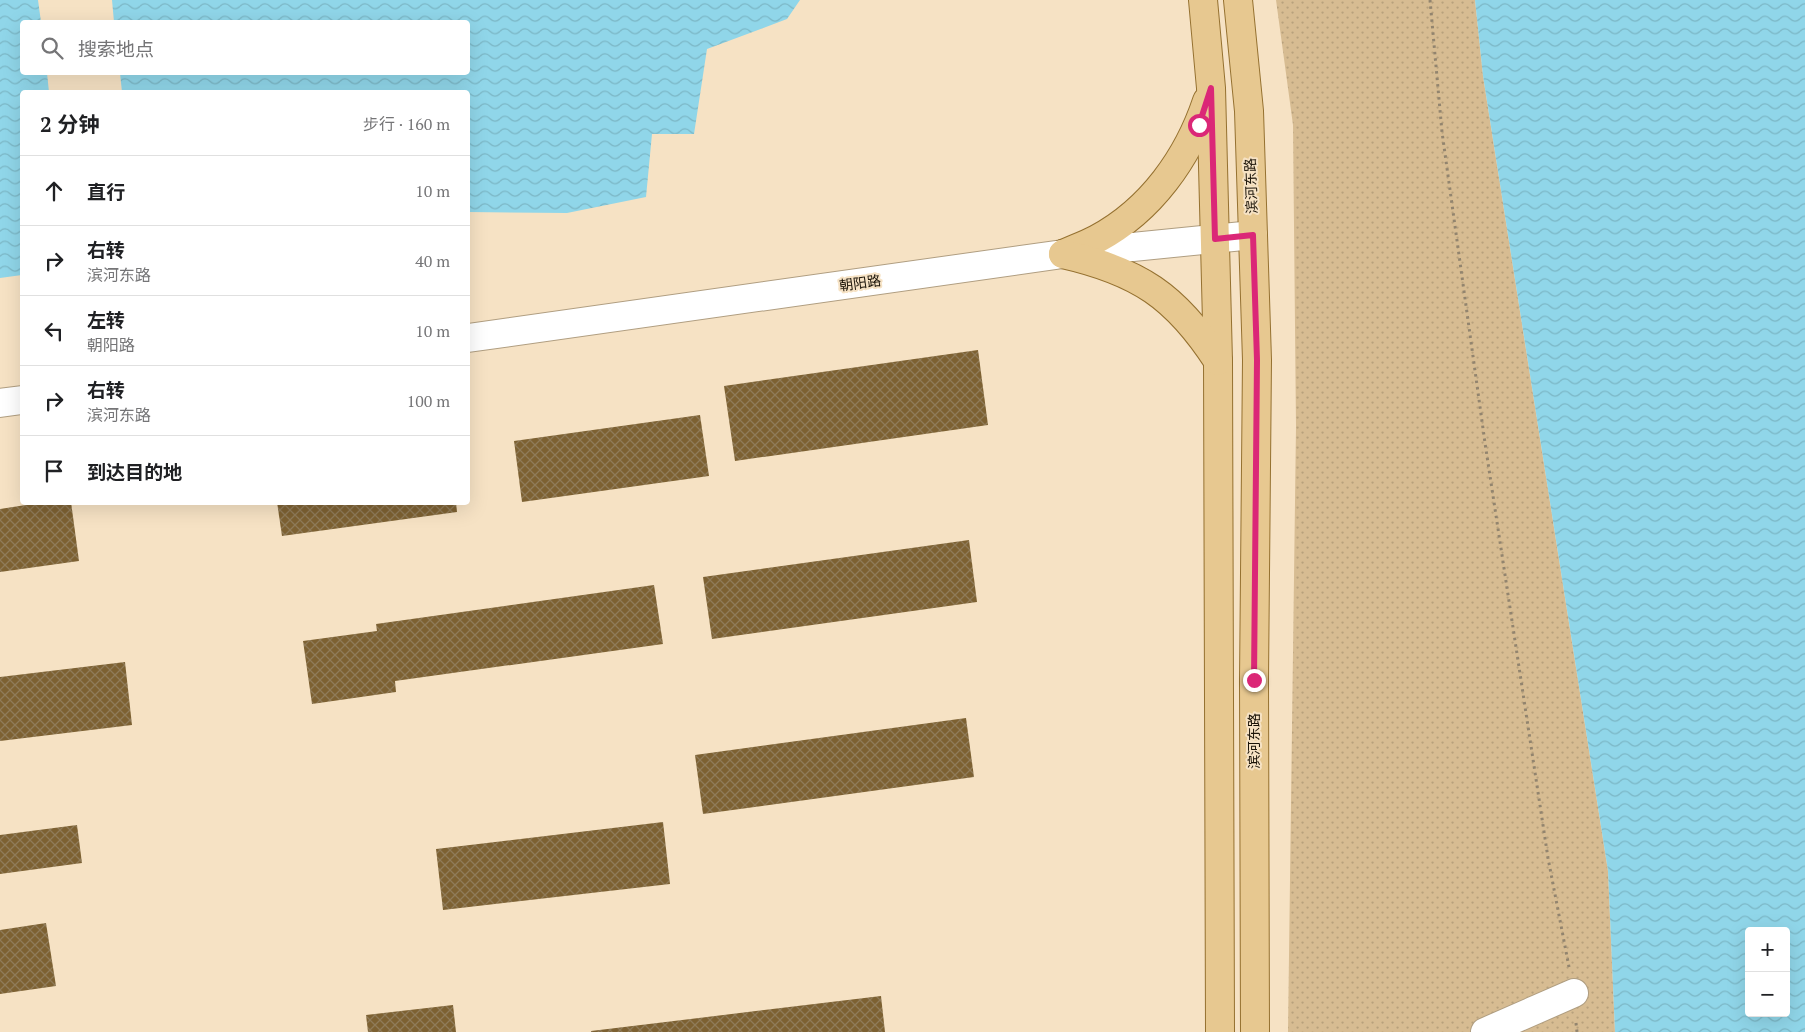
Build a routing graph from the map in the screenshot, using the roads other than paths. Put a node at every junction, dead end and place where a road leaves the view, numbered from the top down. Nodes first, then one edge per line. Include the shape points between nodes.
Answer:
1 (1203, 0) edge
2 (1238, 0) edge
3 (1211, 88) junction
4 (1253, 235) junction
5 (1215, 239) junction
6 (1062, 254) junction
7 (470, 338) edge
8 (1218, 361) junction
9 (20, 400) edge
10 (0, 403) edge
11 (1574, 994) road end
12 (1220, 1032) edge
13 (1255, 1032) edge
14 (1485, 1032) edge

1 - 3 main road
2 - 4 main road, 滨河东路 via 1249,111
3 - 5 main road
3 - 6 main road via 1199,125 1181,159 1158,190 1130,217 1098,238
4 - 5 street, 朝阳路
4 - 13 main road, 滨河东路 via 1257,360
5 - 6 street, 朝阳路
5 - 8 main road
6 - 7 street, 朝阳路
6 - 8 main road via 1094,261 1153,289 1200,333
8 - 12 main road
9 - 10 street
11 - 14 street

